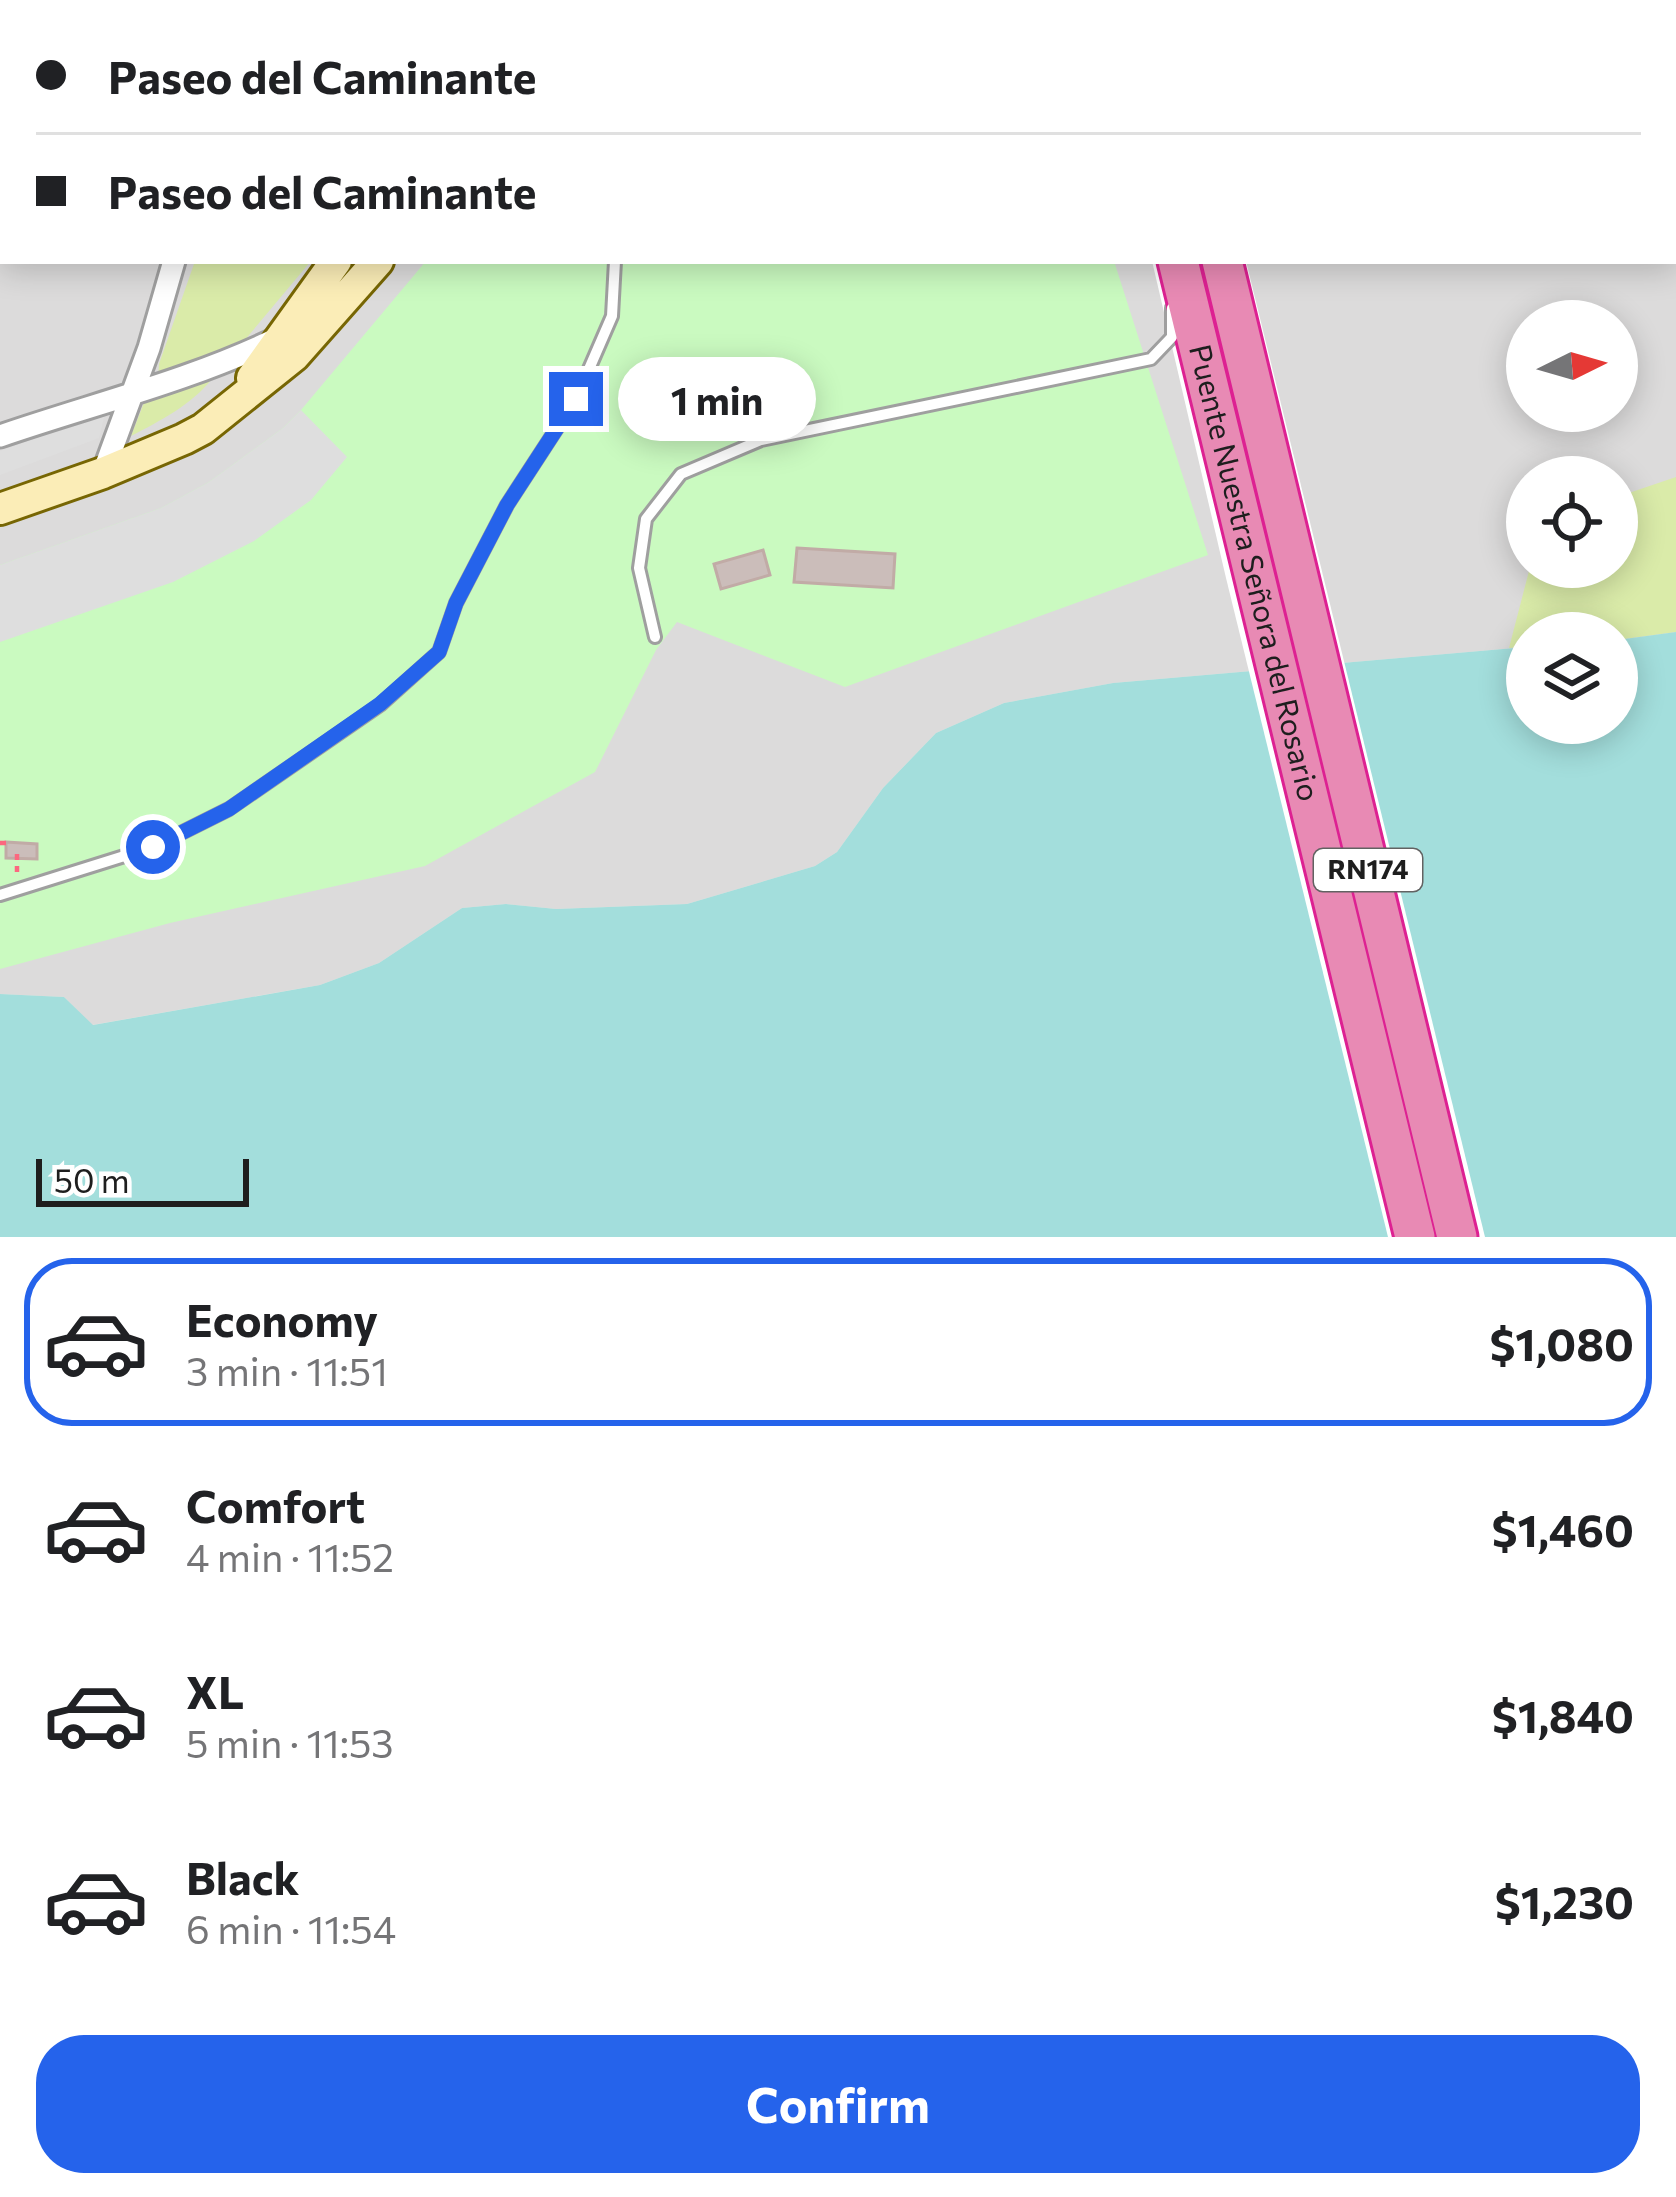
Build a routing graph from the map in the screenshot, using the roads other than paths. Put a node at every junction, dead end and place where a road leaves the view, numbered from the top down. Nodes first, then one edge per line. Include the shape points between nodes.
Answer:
1 (173, 264) edge
2 (334, 264) edge
3 (375, 264) edge
4 (615, 264) edge
5 (1223, 264) edge
6 (1175, 280) edge
7 (279, 338) junction
8 (131, 394) junction
9 (235, 403) junction
10 (0, 436) edge
11 (104, 473) junction
12 (0, 508) edge
13 (656, 637) dead end
14 (0, 895) edge
15 (1415, 1237) edge
16 (1457, 1237) edge

1 - 8 street
2 - 7 main road
3 - 9 main road via 294,356
4 - 14 lane via 612,316 576,399 507,505 439,652 380,704 229,809 153,847
5 - 16 highway, Puente Nuestra Señora del Rosario / RN174
6 - 13 lane via 1172,337 1151,359 761,440 681,475 646,519 639,568
6 - 15 highway, Puente Nuestra Señora del Rosario / RN174
7 - 8 street
7 - 9 main road
8 - 10 street
8 - 11 street
9 - 11 main road via 184,439
11 - 12 main road

